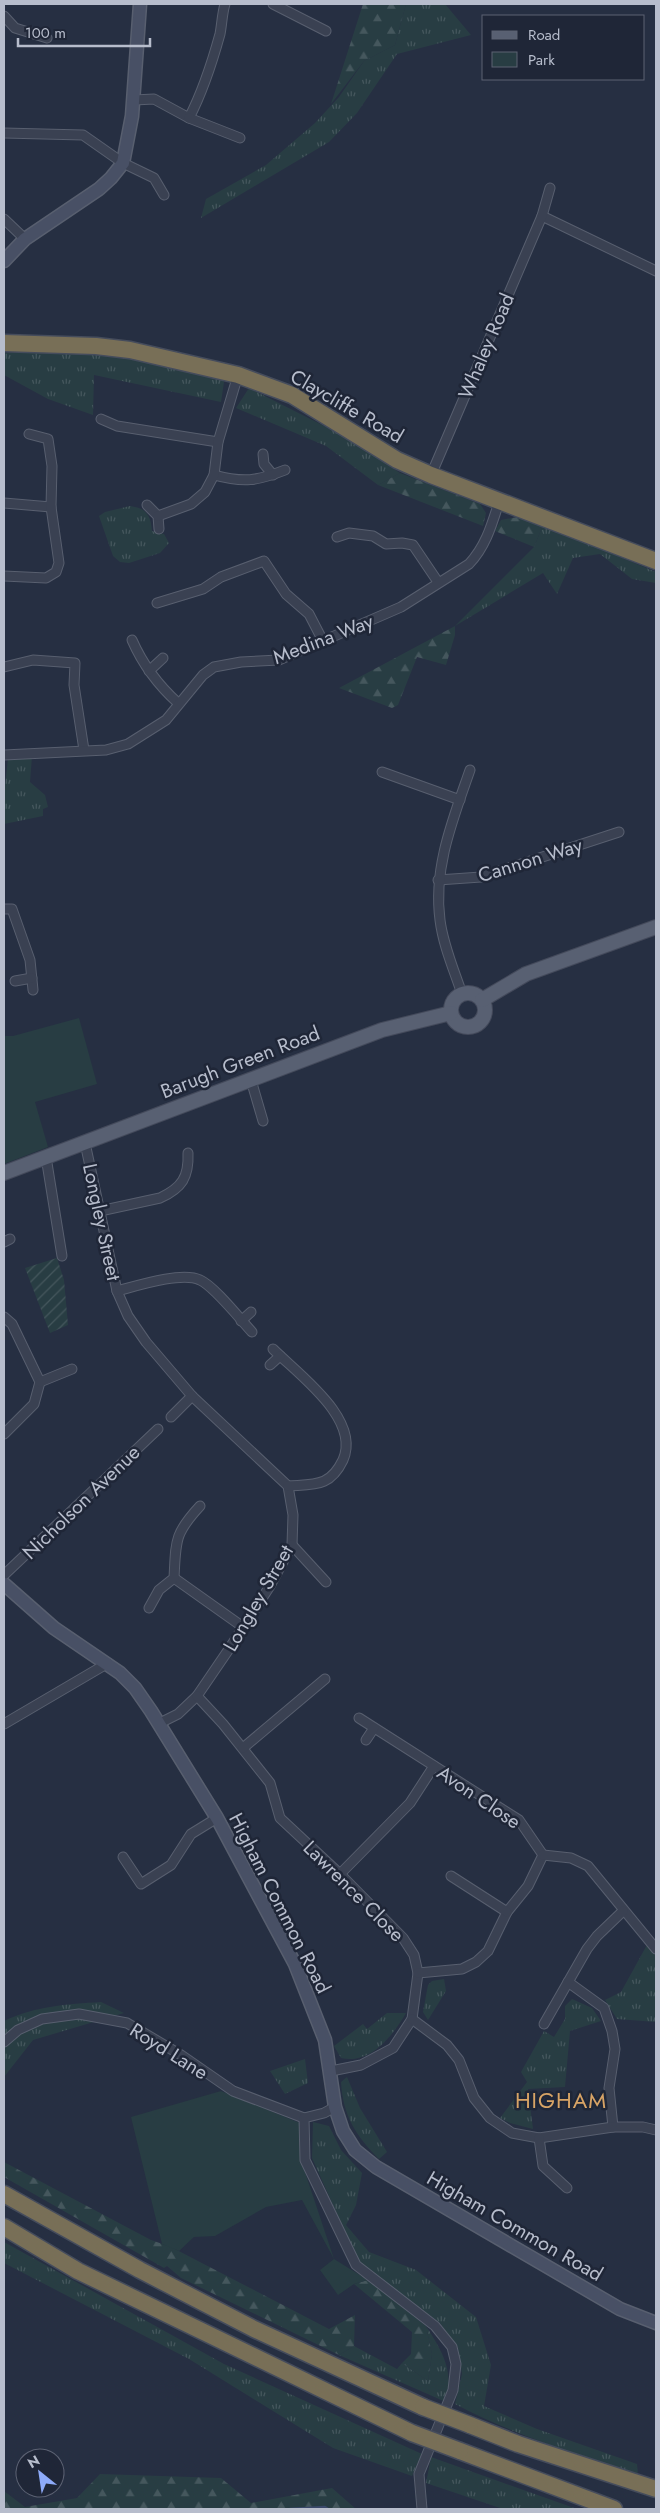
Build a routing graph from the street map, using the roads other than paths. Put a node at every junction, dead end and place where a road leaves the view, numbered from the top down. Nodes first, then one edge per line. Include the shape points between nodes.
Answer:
1 (140, 4) edge
2 (225, 4) edge
3 (273, 4) edge
4 (4, 16) edge
5 (326, 31) dead end
6 (47, 38) dead end
7 (134, 100) junction
8 (189, 118) junction
9 (4, 133) edge
10 (240, 138) dead end
11 (122, 163) junction
12 (550, 188) dead end
13 (164, 195) dead end
14 (542, 216) junction
15 (4, 219) edge
16 (25, 239) junction
17 (4, 262) edge
18 (656, 271) edge
19 (4, 343) edge
20 (238, 375) junction
21 (101, 419) dead end
22 (29, 434) dead end
23 (218, 442) junction
24 (263, 454) dead end
25 (286, 470) dead end
26 (214, 475) junction
27 (273, 475) junction
28 (431, 475) junction
29 (499, 502) junction
30 (4, 503) edge
31 (147, 505) dead end
32 (52, 507) junction
33 (158, 516) junction
34 (159, 529) dead end
35 (337, 537) dead end
36 (656, 561) edge
37 (4, 576) edge
38 (438, 582) junction
39 (157, 603) dead end
40 (132, 640) dead end
41 (323, 641) junction
42 (162, 658) dead end
43 (4, 667) edge
44 (149, 671) junction
45 (178, 703) junction
46 (84, 750) junction
47 (4, 755) edge
48 (470, 770) dead end
49 (382, 772) dead end
50 (460, 800) junction
51 (619, 832) dead end
52 (438, 880) junction
53 (4, 909) edge
54 (656, 927) edge
55 (32, 978) junction
56 (15, 981) dead end
57 (34, 990) dead end
58 (462, 994) junction
59 (482, 1000) junction
60 (451, 1013) junction
61 (251, 1080) junction
62 (263, 1121) dead end
63 (85, 1142) junction
64 (188, 1153) dead end
65 (46, 1157) junction
66 (4, 1173) edge
67 (100, 1211) junction
68 (62, 1256) dead end
69 (117, 1291) junction
70 (251, 1312) dead end
71 (4, 1317) edge
72 (241, 1321) junction
73 (252, 1332) dead end
74 (270, 1365) dead end
75 (72, 1368) dead end
76 (40, 1382) junction
77 (192, 1396) junction
78 (170, 1417) dead end
79 (158, 1429) dead end
80 (4, 1434) edge
81 (288, 1486) junction
82 (200, 1506) dead end
83 (292, 1545) junction
84 (4, 1575) edge
85 (174, 1578) junction
86 (326, 1582) dead end
87 (4, 1584) edge
88 (149, 1608) dead end
89 (243, 1627) junction
90 (108, 1663) junction
91 (324, 1679) dead end
92 (197, 1696) junction
93 (359, 1718) dead end
94 (4, 1724) edge
95 (158, 1724) junction
96 (374, 1728) junction
97 (366, 1740) dead end
98 (243, 1748) junction
99 (434, 1766) junction
100 (217, 1818) junction
101 (543, 1854) junction
102 (123, 1857) dead end
103 (340, 1874) junction
104 (451, 1876) dead end
105 (623, 1911) junction
106 (507, 1912) junction
107 (656, 1949) edge
108 (418, 1973) junction
109 (568, 1982) junction
110 (412, 2019) junction
111 (544, 2024) dead end
112 (4, 2042) edge
113 (331, 2071) junction
114 (335, 2107) junction
115 (304, 2118) junction
116 (613, 2127) junction
117 (656, 2130) edge
118 (538, 2138) junction
119 (567, 2188) dead end
120 (4, 2194) edge
121 (4, 2227) edge
122 (656, 2323) edge
123 (656, 2489) edge
124 (422, 2509) edge
125 (614, 2509) edge

1 - 7 street
2 - 8 street via 204,91
3 - 5 street
4 - 6 street via 15,28
7 - 8 street via 154,99
7 - 11 street
8 - 10 street
9 - 11 street via 82,136
11 - 13 street via 154,178
11 - 16 street via 99,189
12 - 14 street, Whaley Road
14 - 18 street
14 - 28 street, Whaley Road
15 - 16 street
16 - 17 street
19 - 20 highway, Claycliffe Road via 130,350
20 - 23 street
20 - 28 highway, Claycliffe Road via 292,395 398,460
21 - 23 street via 118,426
22 - 32 street via 48,439
23 - 26 street
24 - 27 street via 264,464
25 - 27 street
26 - 27 street via 238,481 261,480
26 - 33 street via 205,492 191,504
28 - 29 highway, Claycliffe Road
29 - 36 highway, Claycliffe Road
29 - 38 street, Medina Way via 486,539 476,556 469,564
30 - 32 street
31 - 33 street
32 - 37 street via 59,563 56,572 46,578
33 - 34 street
35 - 38 street via 349,533 373,536 386,544 413,545
38 - 41 street, Medina Way via 401,607
39 - 41 street via 203,589 221,577 264,561 286,594 308,614
40 - 44 street
41 - 45 street, Medina Way via 278,660 214,667
42 - 44 street
43 - 46 street via 33,660 74,663 74,685
44 - 45 street via 158,685
45 - 46 street, Medina Way via 166,720 128,744 106,750
46 - 47 street, Medina Way
48 - 50 street
49 - 50 street
50 - 52 street via 445,845
51 - 52 street, Cannon Way via 486,876
52 - 58 street via 443,934
53 - 55 street via 12,909 30,960
54 - 59 main road via 526,974
55 - 56 street
55 - 57 street
58 - 59 main road via 474,994
58 - 60 main road via 453,1002
59 - 60 main road via 484,1016 472,1027 459,1025
60 - 61 main road, Barugh Green Road via 382,1030
61 - 62 street
61 - 63 main road, Barugh Green Road
63 - 65 main road, Barugh Green Road
63 - 67 street, Longley Street
64 - 67 street via 186,1176 168,1195
65 - 66 main road, Barugh Green Road
65 - 68 street
67 - 69 street, Longley Street
69 - 72 street via 194,1278 206,1285
69 - 77 street, Longley Street via 128,1316 146,1342
70 - 72 street
71 - 76 street via 12,1324
72 - 73 street
74 - 81 street via 276,1353 334,1410 347,1440 345,1454 330,1479 320,1484
75 - 76 street
76 - 80 street via 34,1404
77 - 78 street
77 - 81 street, Longley Street
79 - 84 street, Nicholson Avenue
81 - 83 street, Longley Street via 293,1515
82 - 85 street via 182,1526 175,1547
83 - 86 street
83 - 89 street, Longley Street
85 - 88 street via 159,1590
85 - 89 street
87 - 90 street, Higham Common Road via 54,1628
89 - 92 street, Longley Street
90 - 94 street
90 - 95 street, Higham Common Road via 135,1688
91 - 98 street
92 - 95 street, Longley Street via 178,1714
92 - 98 street, Lawrence Close
93 - 96 street, Avon Close
95 - 100 street, Higham Common Road
96 - 97 street
96 - 99 street, Avon Close
98 - 103 street, Lawrence Close via 270,1783 280,1818
99 - 101 street, Avon Close via 519,1820
99 - 103 street via 410,1803
100 - 102 street via 191,1834 171,1865 141,1884
100 - 113 street, Higham Common Road via 295,1964 325,2040
101 - 105 street via 571,1858 588,1866
101 - 106 street via 528,1886
103 - 108 street, Lawrence Close via 403,1938 414,1955
104 - 106 street
105 - 107 street
105 - 109 street via 597,1936
106 - 108 street via 488,1951 476,1962 462,1969
108 - 110 street, Lawrence Close
109 - 111 street
109 - 116 street via 604,2008 612,2031 615,2049 609,2088
110 - 113 street, Lawrence Close via 393,2048 361,2065
110 - 118 street via 448,2045 459,2060 474,2098 490,2118 512,2133
112 - 115 street, Royd Lane via 18,2030 42,2019 79,2014 127,2023 233,2091
113 - 114 street, Higham Common Road
114 - 115 street
114 - 122 street, Higham Common Road via 343,2131 355,2150 376,2168 620,2309
115 - 124 street via 305,2160 356,2266 435,2326 452,2347 456,2364 453,2390 419,2474
116 - 117 street
116 - 118 street
118 - 119 street via 543,2166
120 - 123 highway, bridge via 254,2329 423,2407 518,2444
121 - 125 highway, bridge via 78,2271 412,2433

